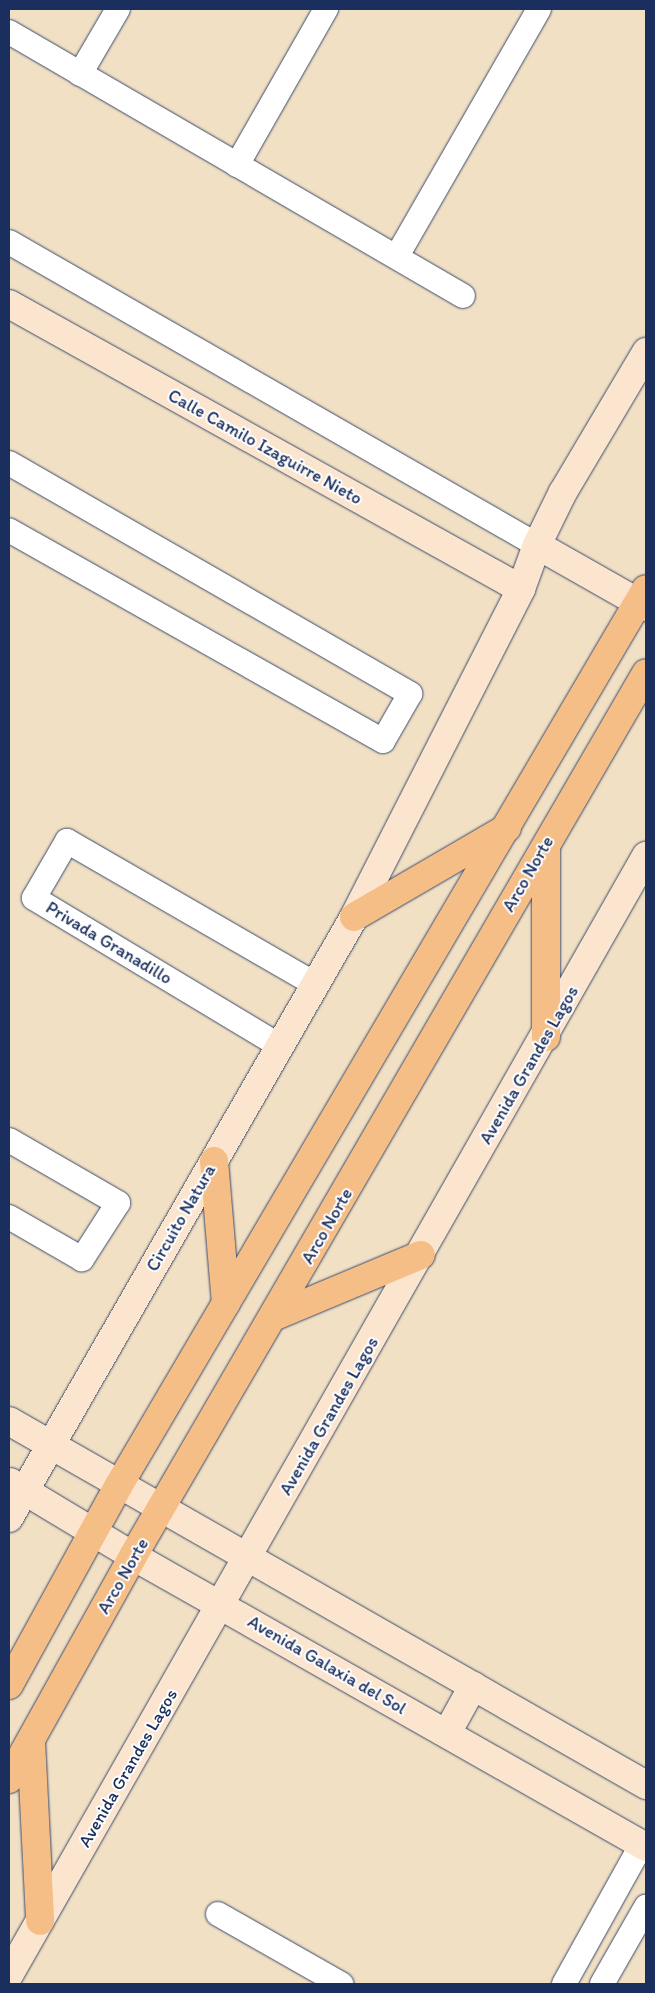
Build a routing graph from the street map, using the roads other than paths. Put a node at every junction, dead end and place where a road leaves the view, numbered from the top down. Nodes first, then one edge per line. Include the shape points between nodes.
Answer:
1 (118, 9) edge
2 (326, 9) edge
3 (539, 9) edge
4 (9, 32) edge
5 (80, 74) junction
6 (237, 165) junction
7 (9, 242) edge
8 (397, 256) junction
9 (463, 296) dead end
10 (9, 304) edge
11 (646, 352) edge
12 (9, 464) edge
13 (9, 530) edge
14 (537, 545) junction
15 (521, 589) junction
16 (644, 599) edge
17 (646, 673) edge
18 (508, 827) junction
19 (546, 843) junction
20 (646, 856) edge
21 (354, 917) junction
22 (315, 984) junction
23 (546, 1037) junction
24 (280, 1046) junction
25 (9, 1140) edge
26 (214, 1161) junction
27 (9, 1217) edge
28 (421, 1256) junction
29 (226, 1303) junction
30 (275, 1316) junction
31 (9, 1421) edge
32 (50, 1445) junction
33 (119, 1485) junction
34 (17, 1486) edge
35 (162, 1510) junction
36 (9, 1518) edge
37 (94, 1532) junction
38 (134, 1556) junction
39 (248, 1558) junction
40 (222, 1605) junction
41 (9, 1685) edge
42 (473, 1686) junction
43 (447, 1733) junction
44 (31, 1741) junction
45 (9, 1779) edge
46 (646, 1785) edge
47 (644, 1846) edge
48 (646, 1907) edge
49 (218, 1914) dead end
50 (40, 1921) junction
51 (9, 1975) edge
52 (317, 1978) edge
53 (341, 1984) edge
54 (564, 1984) edge
55 (602, 1984) edge

1 - 5 street
2 - 6 street
3 - 8 street
4 - 5 street
5 - 6 street
6 - 8 street
7 - 14 street
8 - 9 street
10 - 15 street, Calle Camilo Izaguirre Nieto
11 - 14 street, Circuito Natura via 564,492
12 - 13 street via 410,694 383,741
14 - 15 street, Circuito Natura
14 - 16 street
15 - 21 street, Circuito Natura
16 - 18 main road
17 - 19 main road, Arco Norte
18 - 21 main road
18 - 29 main road
19 - 23 main road
19 - 30 main road, Arco Norte
20 - 23 street, Avenida Grandes Lagos
21 - 22 street, Circuito Natura
22 - 24 street, Circuito Natura
22 - 24 street, Privada Granadillo via 67,842 34,898
23 - 28 street, Avenida Grandes Lagos
24 - 26 street, Circuito Natura
25 - 27 street via 118,1203 82,1259
26 - 29 main road
26 - 32 street, Circuito Natura
28 - 30 main road
28 - 39 street, Avenida Grandes Lagos
29 - 33 main road
30 - 35 main road, Arco Norte
31 - 32 street
32 - 33 street
32 - 34 street, Circuito Natura
33 - 35 street
33 - 37 main road
34 - 36 street, Circuito Natura
34 - 37 street, Avenida Galaxia del Sol
35 - 38 main road, Arco Norte
35 - 39 street
37 - 38 street, Avenida Galaxia del Sol
37 - 41 main road
38 - 40 street, Avenida Galaxia del Sol
38 - 44 main road, Arco Norte
39 - 40 street, Avenida Grandes Lagos
39 - 42 street
40 - 43 street, Avenida Galaxia del Sol
40 - 50 street, Avenida Grandes Lagos
42 - 43 street
42 - 46 street
43 - 47 street, Avenida Galaxia del Sol
44 - 45 main road, Arco Norte
44 - 50 main road
47 - 54 street
48 - 55 street
49 - 52 street
50 - 51 street, Avenida Grandes Lagos
52 - 53 street

